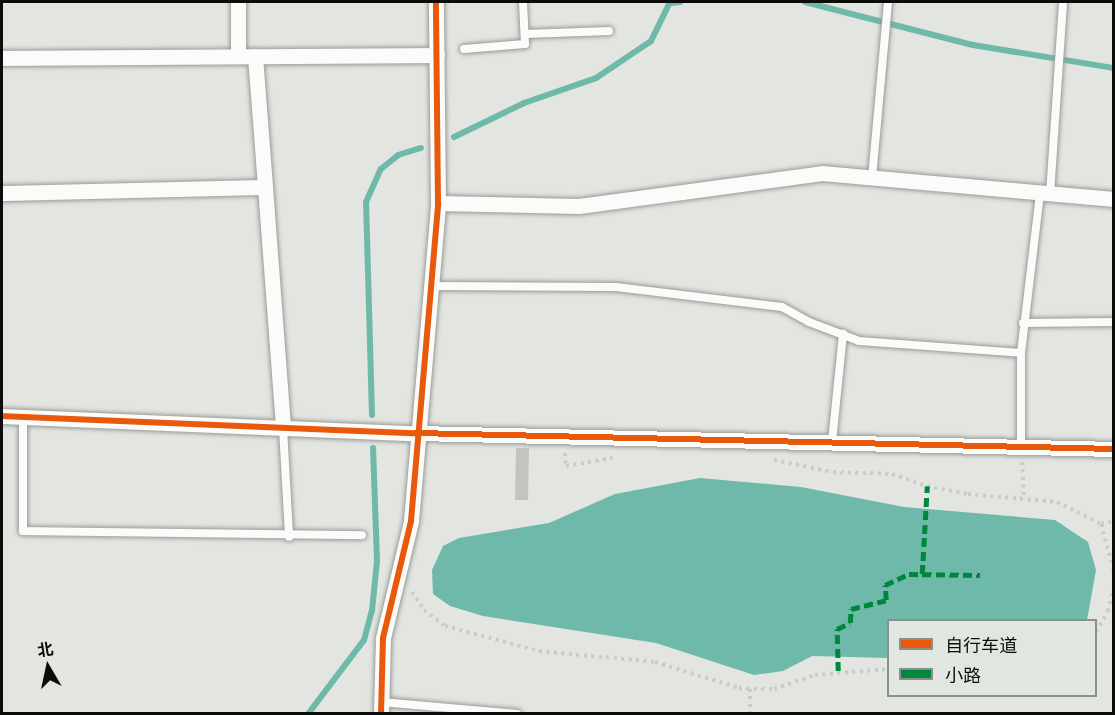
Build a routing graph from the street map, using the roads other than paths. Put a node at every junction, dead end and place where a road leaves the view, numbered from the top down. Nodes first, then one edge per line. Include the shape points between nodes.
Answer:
1 (238, 2) edge
2 (436, 2) edge
3 (523, 2) edge
4 (888, 2) edge
5 (1063, 2) edge
6 (609, 32) dead end
7 (525, 34) junction
8 (464, 49) dead end
9 (436, 55) junction
10 (238, 56) junction
11 (255, 56) junction
12 (2, 58) edge
13 (872, 178) junction
14 (265, 187) junction
15 (2, 193) edge
16 (1045, 194) junction
17 (1113, 199) edge
18 (438, 203) junction
19 (430, 286) junction
20 (1113, 322) edge
21 (1023, 323) junction
22 (843, 334) junction
23 (1021, 353) junction
24 (2, 416) edge
25 (23, 417) junction
26 (283, 428) junction
27 (416, 433) junction
28 (832, 442) junction
29 (1021, 447) junction
30 (1113, 449) edge
31 (362, 535) dead end
32 (289, 537) junction
33 (381, 708) edge
34 (517, 714) edge

1 - 10 street
2 - 9 street
3 - 7 lane
4 - 13 lane
5 - 16 lane
6 - 7 lane
7 - 8 lane via 525,44
9 - 11 street
9 - 18 street
10 - 11 street
10 - 12 street
11 - 14 street
13 - 16 street
13 - 18 street via 822,173 579,206
14 - 15 street
14 - 26 street
16 - 17 street
16 - 21 lane
18 - 19 street
19 - 22 lane via 628,288 782,307 808,322
19 - 27 street
20 - 21 lane
21 - 23 lane
22 - 23 lane via 859,341
22 - 28 lane
23 - 29 lane
24 - 25 street
25 - 26 street
25 - 32 lane via 23,531
26 - 27 street
26 - 32 lane
27 - 28 street
27 - 33 street via 411,521 383,638
28 - 29 street
29 - 30 street
31 - 32 lane
33 - 34 lane

